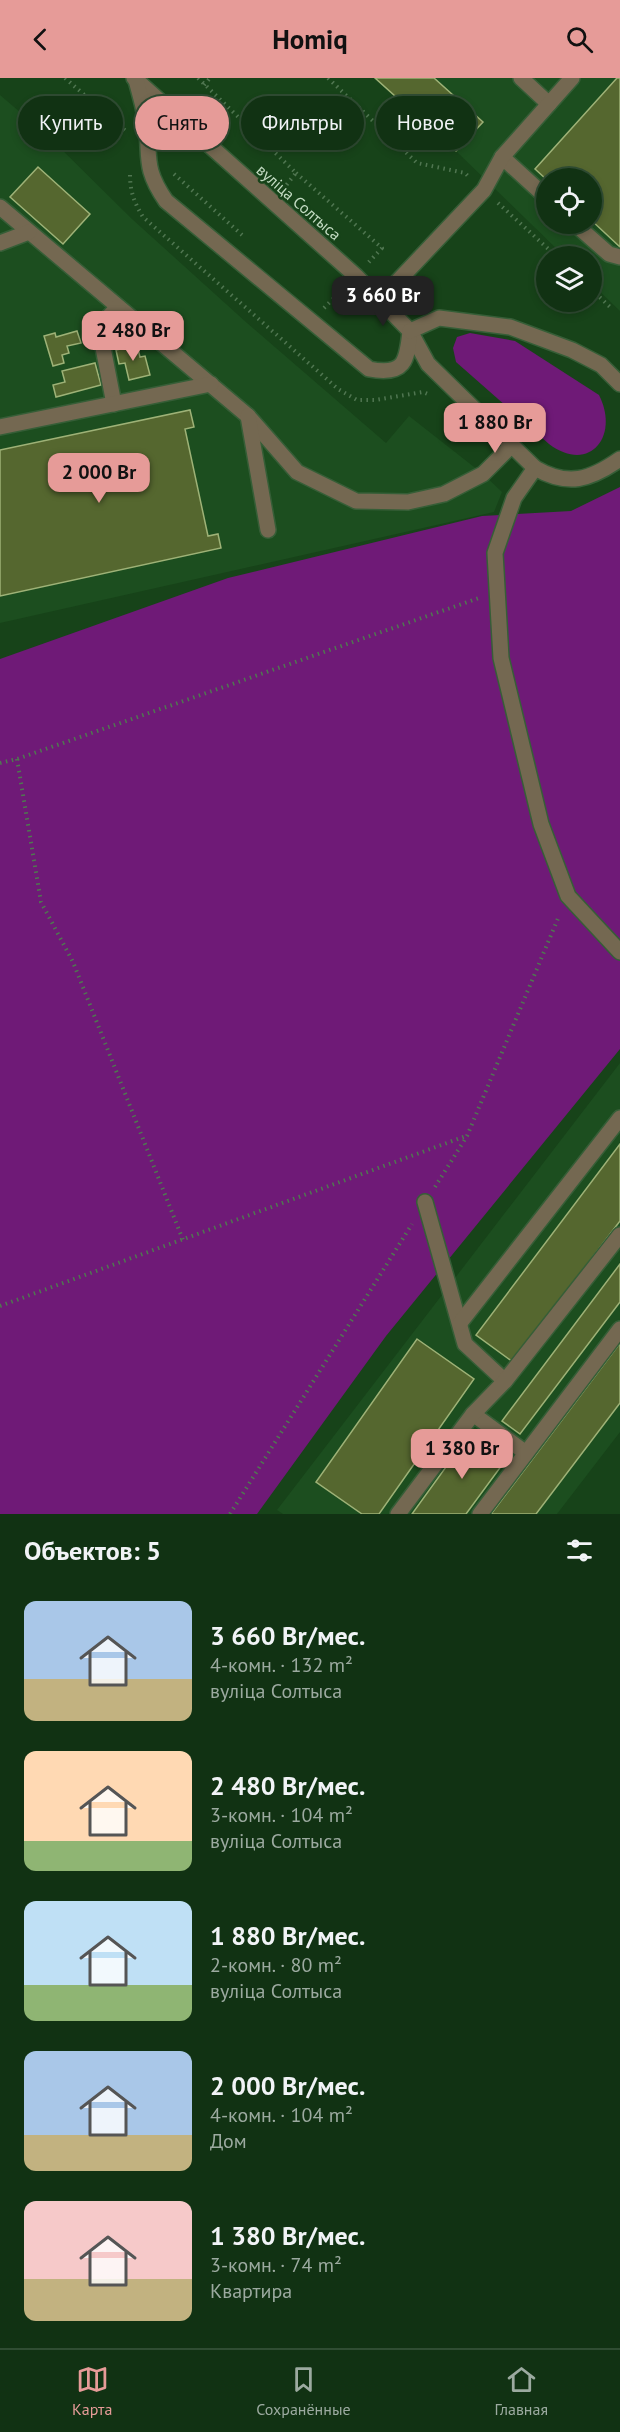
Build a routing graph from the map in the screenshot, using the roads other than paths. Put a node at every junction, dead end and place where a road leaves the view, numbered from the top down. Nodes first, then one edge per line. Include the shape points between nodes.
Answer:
1 (521, 78) edge
2 (572, 78) edge
3 (135, 79) edge
4 (549, 104) junction
5 (502, 157) junction
6 (536, 188) edge
7 (0, 207) edge
8 (29, 231) junction
9 (586, 234) edge
10 (0, 243) edge
11 (620, 257) edge
12 (380, 300) junction
13 (118, 306) junction
14 (410, 331) junction
15 (211, 384) junction
16 (620, 384) edge
17 (114, 404) junction
18 (248, 416) junction
19 (0, 427) edge
20 (511, 446) junction
21 (620, 459) edge
22 (535, 468) junction
23 (268, 530) dead end
24 (620, 952) edge
25 (620, 1118) edge
26 (425, 1202) dead end
27 (620, 1236) edge
28 (460, 1323) junction
29 (620, 1329) edge
30 (505, 1381) junction
31 (473, 1414) junction
32 (526, 1453) junction
33 (398, 1514) edge
34 (480, 1514) edge

1 - 4 street
2 - 4 street
3 - 12 street, вуліца Солтыса
3 - 14 street via 146,118 149,169 166,201 369,369 385,372 400,368 407,358
4 - 5 street
5 - 6 street
5 - 12 street via 484,190
7 - 8 street
8 - 10 street
8 - 13 street
9 - 11 street via 609,254
12 - 14 street, вуліца Солтыса
13 - 15 street
13 - 17 street via 99,327
14 - 16 street via 439,318 510,327 601,365
14 - 20 street, вуліца Солтыса via 428,364
15 - 17 street
15 - 18 street
17 - 19 street
18 - 20 street via 297,472 356,501 408,502 444,494 483,474
18 - 23 street
20 - 22 street, вуліца Солтыса
21 - 22 street, вуліца Солтыса via 603,472 577,481 549,477
22 - 24 street via 514,498 495,553 501,658 541,824 568,896
25 - 28 street
26 - 28 street
27 - 30 street
28 - 30 street via 465,1344
29 - 32 street
30 - 31 street
31 - 32 street
31 - 33 street
32 - 34 street

